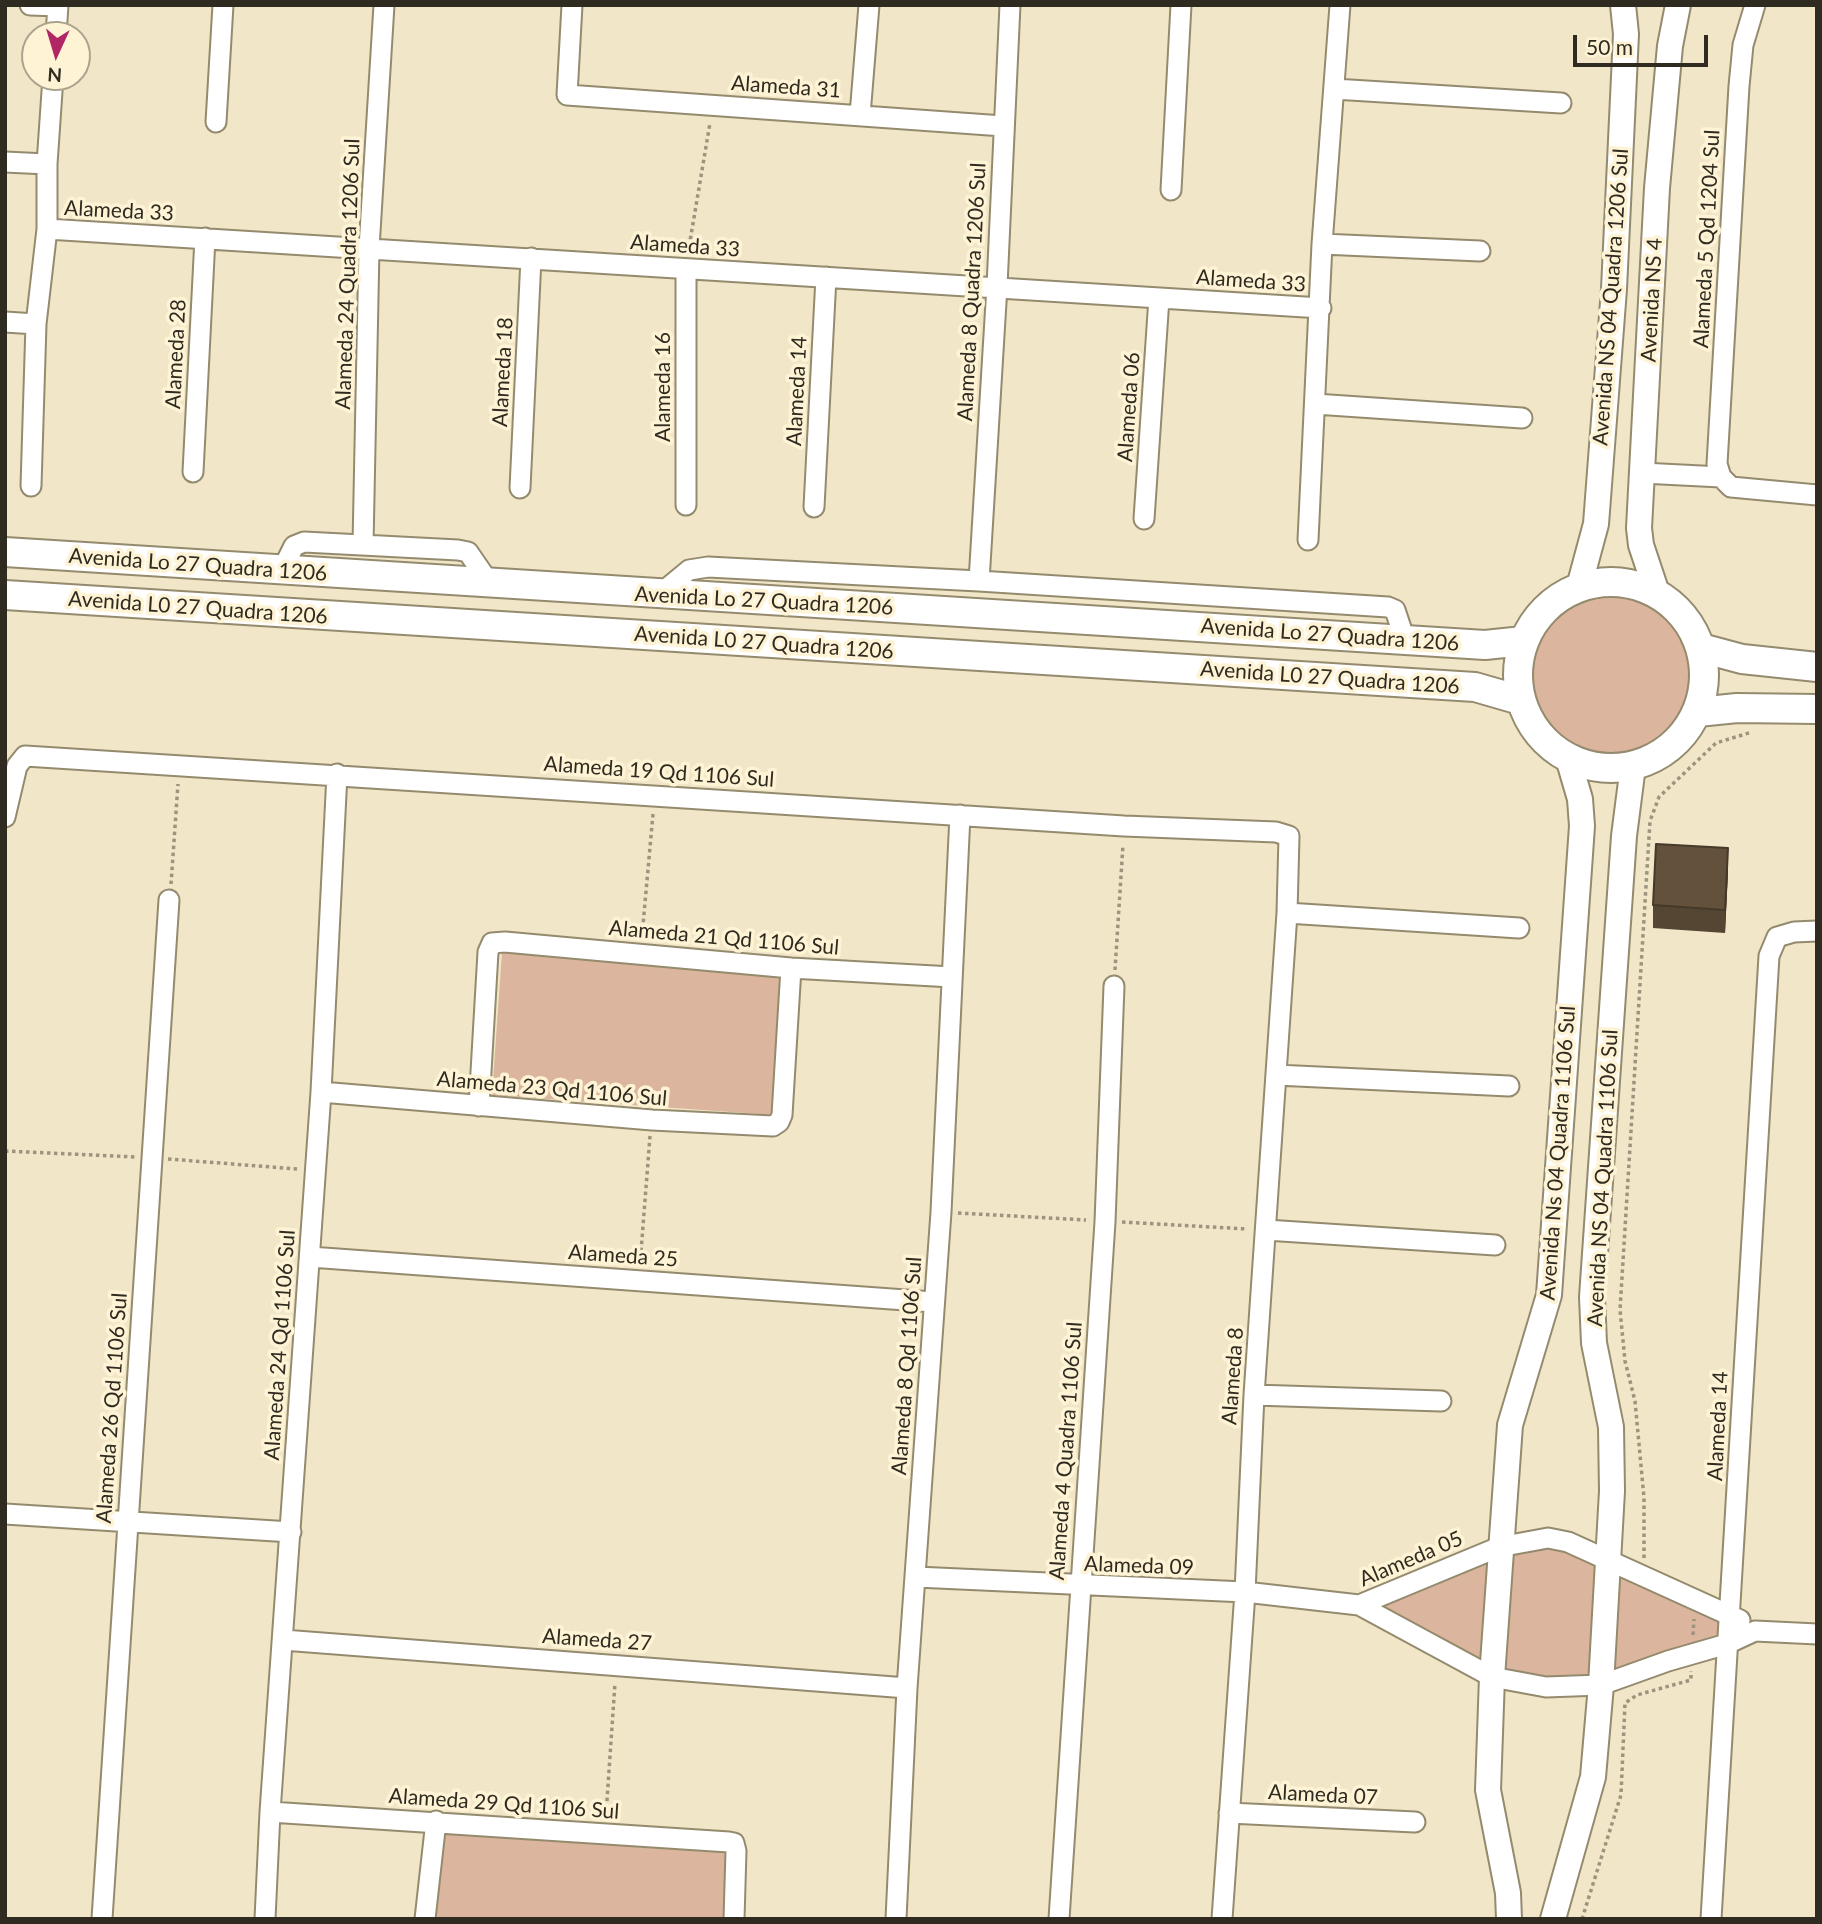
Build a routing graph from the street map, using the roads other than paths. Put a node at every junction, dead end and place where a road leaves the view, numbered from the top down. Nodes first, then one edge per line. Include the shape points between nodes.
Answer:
1 (30, 5) edge
2 (223, 5) edge
3 (383, 5) edge
4 (572, 5) edge
5 (869, 5) edge
6 (1010, 5) edge
7 (1181, 5) edge
8 (1340, 5) edge
9 (1623, 5) edge
10 (1678, 5) edge
11 (1755, 5) edge
12 (58, 6) edge
13 (1334, 89) junction
14 (52, 91) edge
15 (1561, 103) dead end
16 (860, 115) junction
17 (216, 122) dead end
18 (1003, 125) junction
19 (5, 162) edge
20 (47, 164) junction
21 (1171, 190) dead end
22 (47, 229) junction
23 (205, 238) junction
24 (1322, 244) junction
25 (369, 248) junction
26 (1480, 251) dead end
27 (531, 258) junction
28 (685, 269) junction
29 (826, 277) junction
30 (997, 286) junction
31 (1159, 298) junction
32 (1321, 308) junction
33 (5, 322) edge
34 (37, 324) junction
35 (1315, 404) junction
36 (1522, 418) dead end
37 (193, 472) dead end
38 (1642, 473) junction
39 (1721, 477) junction
40 (32, 486) dead end
41 (520, 488) dead end
42 (1817, 495) edge
43 (686, 505) dead end
44 (814, 507) dead end
45 (1144, 519) dead end
46 (1308, 540) dead end
47 (363, 545) junction
48 (5, 552) edge
49 (282, 570) junction
50 (979, 581) junction
51 (490, 584) junction
52 (1043, 585) junction
53 (1579, 587) junction
54 (1095, 589) junction
55 (1657, 593) junction
56 (660, 594) junction
57 (5, 596) edge
58 (1042, 618) junction
59 (1095, 621) junction
60 (1405, 640) junction
61 (1523, 641) junction
62 (1702, 648) junction
63 (1817, 667) edge
64 (1520, 700) junction
65 (1817, 709) edge
66 (1698, 712) junction
67 (1568, 758) junction
68 (1633, 766) junction
69 (337, 774) junction
70 (960, 815) junction
71 (5, 817) edge
72 (1289, 836) joint
73 (169, 900) road end
74 (1287, 913) junction
75 (1518, 928) dead end
76 (1817, 931) edge
77 (791, 968) junction
78 (952, 976) junction
79 (1114, 986) road end
80 (1276, 1074) junction
81 (1509, 1086) dead end
82 (321, 1093) junction
83 (479, 1106) junction
84 (1266, 1230) junction
85 (1494, 1245) dead end
86 (310, 1257) junction
87 (933, 1302) junction
88 (1254, 1395) junction
89 (1441, 1401) dead end
90 (5, 1514) edge
91 (127, 1523) junction
92 (291, 1532) junction
93 (1499, 1547) junction
94 (1606, 1561) junction
95 (916, 1577) junction
96 (1079, 1587) junction
97 (1245, 1592) junction
98 (1359, 1605) junction
99 (1730, 1614) junction
100 (1755, 1630) junction
101 (1817, 1634) edge
102 (283, 1640) junction
103 (1727, 1644) junction
104 (1492, 1677) junction
105 (1601, 1685) junction
106 (907, 1688) junction
107 (270, 1812) junction
108 (1229, 1813) junction
109 (436, 1821) junction
110 (1415, 1822) dead end
111 (102, 1919) edge
112 (265, 1919) edge
113 (425, 1919) edge
114 (734, 1919) edge
115 (896, 1919) edge
116 (1059, 1919) edge
117 (1222, 1919) edge
118 (1509, 1919) edge
119 (1553, 1919) edge
120 (1711, 1919) edge

1 - 12 street
2 - 17 street
3 - 25 street, Alameda 24 Quadra 1206 Sul
4 - 16 street, Alameda 31 via 567,95
5 - 16 street
6 - 18 street, Alameda 8 Quadra 1206 Sul
7 - 21 street
8 - 13 street
9 - 53 street, Avenida NS 04 Quadra 1206 Sul via 1626,34 1614,289 1596,524
10 - 38 street, Avenida NS 4 via 1657,188
11 - 39 street, Alameda 5 Qd 1204 Sul via 1743,44 1739,86 1717,464
13 - 15 street
13 - 24 street
14 - 20 street
16 - 18 street, Alameda 31
18 - 30 street, Alameda 8 Quadra 1206 Sul
19 - 20 street
20 - 22 street
22 - 23 street, Alameda 33
22 - 34 street
23 - 25 street, Alameda 33
23 - 37 street, Alameda 28
24 - 26 street
24 - 32 street
25 - 27 street, Alameda 33
25 - 47 street, Alameda 24 Quadra 1206 Sul
27 - 28 street, Alameda 33
27 - 41 street, Alameda 18
28 - 29 street, Alameda 33
28 - 43 street, Alameda 16
29 - 30 street, Alameda 33
29 - 44 street, Alameda 14
30 - 31 street, Alameda 33
30 - 50 street, Alameda 8 Quadra 1206 Sul
31 - 32 street, Alameda 33
31 - 45 street, Alameda 06
32 - 35 street
33 - 34 street
34 - 40 street
35 - 36 street
35 - 46 street
38 - 39 street
38 - 55 street, Avenida NS 4 via 1641,545
39 - 42 street via 1731,486
47 - 49 street via 304,542 293,547
47 - 51 street via 467,552
48 - 49 main road, Avenida Lo 27 Quadra 1206
49 - 51 main road, Avenida Lo 27 Quadra 1206
50 - 52 street
50 - 56 street via 708,567 689,570
51 - 56 main road, Avenida Lo 27 Quadra 1206
52 - 54 street
52 - 58 street
53 - 55 main road via 1619,582
53 - 61 main road via 1536,618
54 - 59 street
54 - 60 street via 1388,607 1395,610
55 - 62 main road via 1677,607
56 - 58 main road, Avenida Lo 27 Quadra 1206
57 - 64 main road, Avenida L0 27 Quadra 1206 via 1475,687
58 - 59 main road, Avenida Lo 27 Quadra 1206
59 - 60 main road, Avenida Lo 27 Quadra 1206
60 - 61 main road, Avenida Lo 27 Quadra 1206 via 1485,645
61 - 64 main road via 1517,680
62 - 63 main road via 1742,659
62 - 66 main road via 1705,673
64 - 67 main road via 1538,734
65 - 66 main road
66 - 68 main road via 1678,741 1657,757
67 - 68 main road via 1600,767
67 - 93 street, Avenida Ns 04 Quadra 1106 Sul via 1582,826 1549,1295 1510,1425
68 - 94 street, Avenida NS 04 Quadra 1106 Sul via 1623,849 1592,1297 1594,1343 1611,1427
69 - 70 street, Alameda 19 Qd 1106 Sul
69 - 71 street, Alameda 19 Qd 1106 Sul via 25,756 17,766
69 - 82 street, Alameda 24 Qd 1106 Sul
70 - 72 street, Alameda 19 Qd 1106 Sul
70 - 78 street, Alameda 8 Qd 1106 Sul
72 - 74 street, Alameda 8
73 - 91 street, Alameda 26 Qd 1106 Sul
74 - 75 street
74 - 80 street, Alameda 8
76 - 99 street, Alameda 14 via 1777,937 1769,956
77 - 78 street, Alameda 21 Qd 1106 Sul
77 - 83 street, Alameda 23 Qd 1106 Sul via 782,1115 773,1126
77 - 83 street, Alameda 21 Qd 1106 Sul via 492,943
78 - 87 street, Alameda 8 Qd 1106 Sul
79 - 96 street, Alameda 4 Quadra 1106 Sul via 1105,1222
80 - 81 street
80 - 84 street, Alameda 8
82 - 83 street, Alameda 23 Qd 1106 Sul
82 - 86 street, Alameda 24 Qd 1106 Sul
84 - 85 street
84 - 88 street, Alameda 8
86 - 87 street, Alameda 25
86 - 92 street, Alameda 24 Qd 1106 Sul
87 - 95 street, Alameda 8 Qd 1106 Sul
88 - 89 street
88 - 97 street, Alameda 8
90 - 91 street
91 - 92 street
91 - 111 street, Alameda 26 Qd 1106 Sul
92 - 102 street, Alameda 24 Qd 1106 Sul
93 - 94 street, Alameda 05 via 1548,1538 1568,1542
93 - 98 street, Alameda 05
93 - 104 street, Avenida Ns 04 Quadra 1106 Sul
94 - 99 street, Alameda 05
94 - 105 street, Avenida NS 04 Quadra 1106 Sul
95 - 96 street, Alameda 09
95 - 106 street, Alameda 8 Qd 1106 Sul
96 - 97 street, Alameda 09
96 - 116 street, Alameda 4 Quadra 1106 Sul
97 - 98 street, Alameda 09
97 - 108 street, Alameda 8
98 - 104 street, Alameda 05
99 - 100 street, Alameda 05
99 - 103 street, Alameda 14
100 - 101 street, Alameda 05
100 - 103 street, Alameda 05
102 - 106 street, Alameda 27
102 - 107 street, Alameda 24 Qd 1106 Sul
103 - 105 street, Alameda 05
103 - 120 street, Alameda 14
104 - 105 street, Alameda 05 via 1546,1686
104 - 118 street, Avenida Ns 04 Quadra 1106 Sul via 1488,1790
105 - 119 street, Avenida NS 04 Quadra 1106 Sul via 1593,1777
106 - 115 street, Alameda 8 Qd 1106 Sul
107 - 109 street, Alameda 29 Qd 1106 Sul
107 - 112 street, Alameda 24 Qd 1106 Sul
108 - 110 street, Alameda 07
108 - 117 street, Alameda 8
109 - 113 street
109 - 114 street, Alameda 29 Qd 1106 Sul via 734,1843

